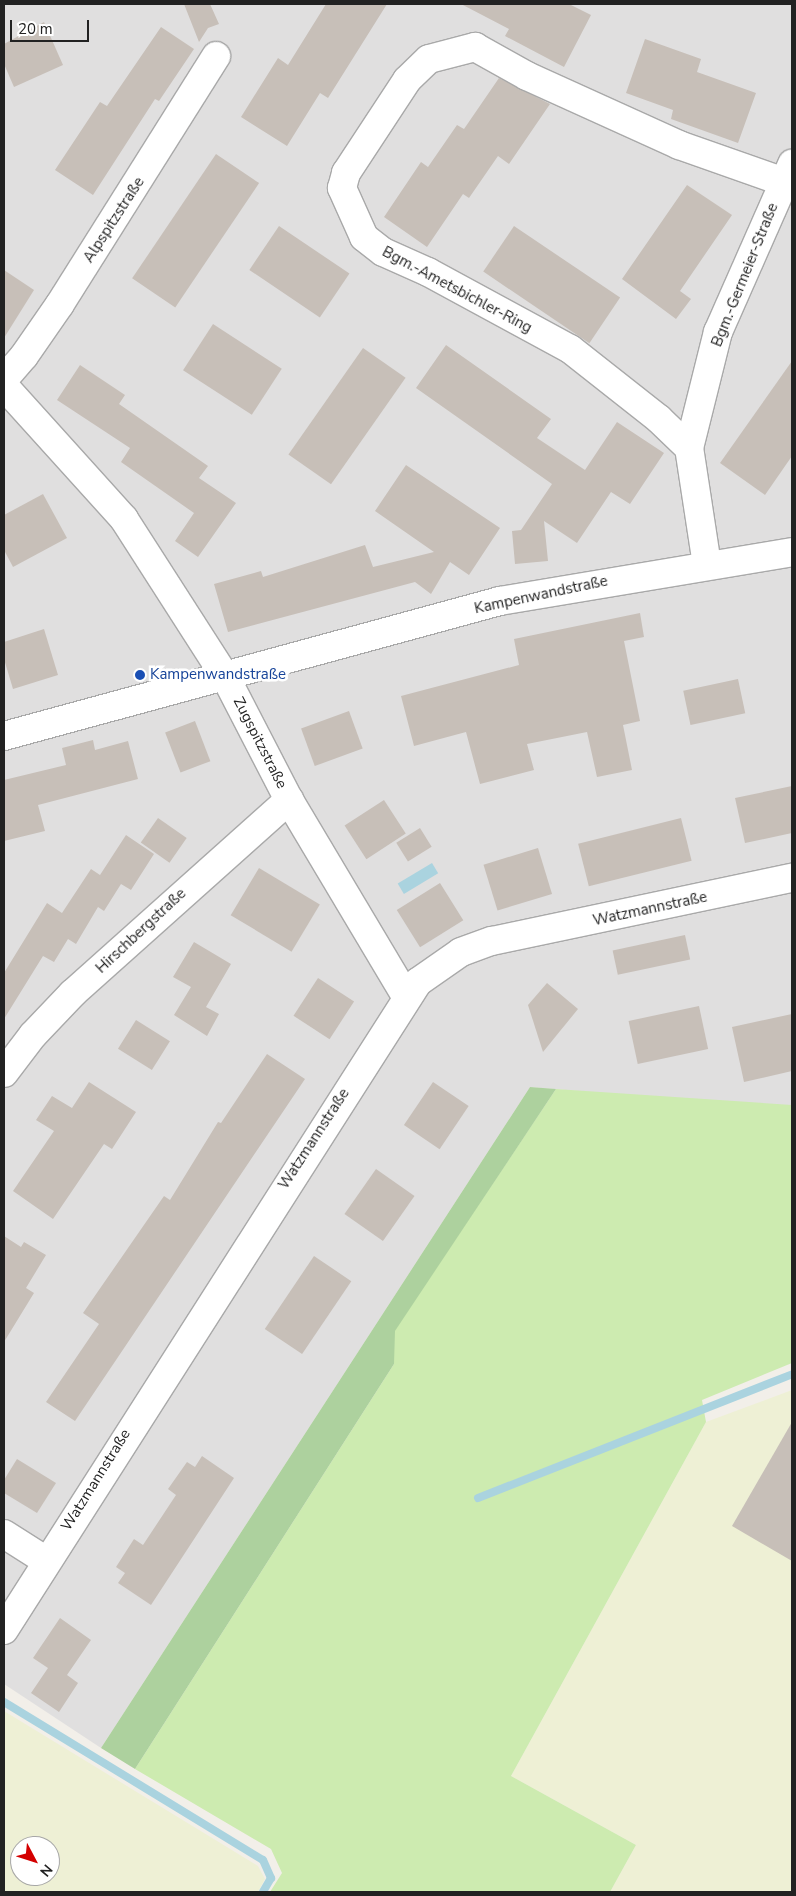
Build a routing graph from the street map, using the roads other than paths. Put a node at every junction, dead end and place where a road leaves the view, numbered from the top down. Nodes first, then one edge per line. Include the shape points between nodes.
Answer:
1 (216, 56) dead end
2 (788, 173) edge
3 (4, 379) edge
4 (4, 386) edge
5 (688, 448) junction
6 (792, 552) edge
7 (707, 565) junction
8 (226, 678) junction
9 (4, 736) edge
10 (289, 800) junction
11 (792, 878) edge
12 (406, 996) junction
13 (4, 1073) edge
14 (4, 1534) edge
15 (45, 1560) junction
16 (4, 1630) edge

1 - 3 street, Alpspitzstraße via 60,304
2 - 5 street, Bgm.-Germeier-Straße via 718,332
2 - 5 street, Bgm.-Ametsbichler-Ring via 680,145 527,76 475,47 429,59 407,80 346,173 342,188 364,237 382,252 428,272 570,349 659,419
4 - 8 street, Zugspitzstraße via 124,518
5 - 7 street, Bgm.-Germeier-Straße
6 - 7 street, Kampenwandstraße
7 - 8 street, Kampenwandstraße via 500,601
8 - 9 street, Kampenwandstraße
8 - 10 street, Zugspitzstraße
10 - 12 street, Zugspitzstraße
10 - 13 street, Hirschbergstraße via 73,993 32,1034
11 - 12 street, Watzmannstraße via 492,941 438,966
12 - 15 street, Watzmannstraße
14 - 15 street
15 - 16 street, Watzmannstraße

